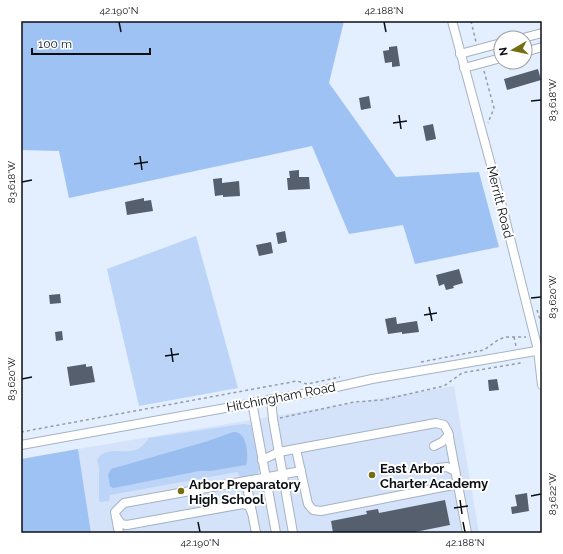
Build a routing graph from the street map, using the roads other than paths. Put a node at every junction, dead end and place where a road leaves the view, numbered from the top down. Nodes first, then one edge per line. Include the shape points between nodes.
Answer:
1 (452, 21) edge
2 (493, 45) edge
3 (460, 54) junction
4 (493, 60) edge
5 (464, 68) junction
6 (540, 350) edge
7 (542, 385) edge
8 (271, 399) junction
9 (252, 402) junction
10 (449, 435) junction
11 (21, 446) edge
12 (434, 446) dead end
13 (296, 449) junction
14 (279, 452) junction
15 (262, 460) junction
16 (438, 468) dead end
17 (301, 471) junction
18 (456, 471) junction
19 (283, 474) junction
20 (266, 478) junction
21 (246, 481) junction
22 (458, 484) junction
23 (252, 513) junction
24 (116, 517) junction
25 (119, 533) edge
26 (256, 533) edge
27 (276, 533) edge
28 (293, 533) edge
29 (467, 533) edge

1 - 3 street, Merritt Road
2 - 3 street
3 - 5 street, Merritt Road
4 - 5 street
5 - 6 street, Merritt Road via 534,336
6 - 7 street, Merritt Road
6 - 8 street, Hitchingham Road
8 - 9 street, Hitchingham Road
8 - 14 street
9 - 11 street, Hitchingham Road
9 - 15 street
10 - 12 street
10 - 13 street via 444,425 436,423
10 - 18 street
13 - 14 street
13 - 17 street
14 - 15 street
14 - 19 street
15 - 20 street
16 - 18 street via 447,467
17 - 19 street
17 - 22 street via 308,504 313,510 321,511
18 - 22 street
19 - 20 street
19 - 28 street
20 - 21 street
20 - 27 street
21 - 23 street
21 - 24 street via 124,504 115,512
22 - 29 street
23 - 24 street via 249,506 243,504 127,525 121,524
23 - 26 street
24 - 25 street

